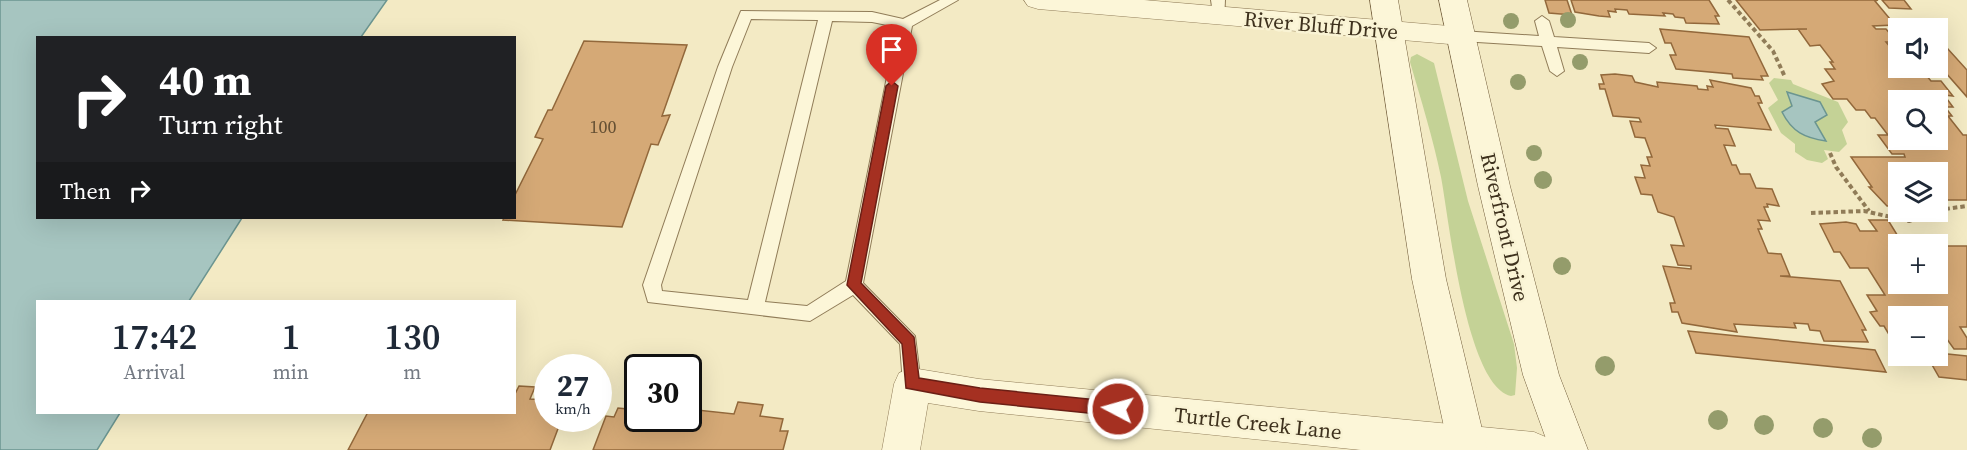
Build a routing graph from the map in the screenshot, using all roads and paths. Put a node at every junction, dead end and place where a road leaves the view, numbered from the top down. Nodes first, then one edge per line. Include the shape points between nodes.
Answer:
1 (951, 0) edge
2 (1038, 0) edge
3 (1384, 0) edge
4 (1453, 0) edge
5 (1728, 0) edge
6 (1219, 8) edge
7 (826, 18) junction
8 (1542, 21) dead end
9 (904, 24) junction
10 (1389, 32) junction
11 (1461, 36) junction
12 (1548, 42) junction
13 (1649, 48) dead end
14 (1557, 71) dead end
15 (1785, 77) dead end
16 (1830, 153) dead end
17 (1967, 206) edge
18 (1948, 209) edge
19 (1869, 212) junction
20 (1811, 213) dead end
21 (1888, 217) edge
22 (854, 285) junction
23 (755, 308) junction
24 (912, 384) junction
25 (1467, 447) edge
26 (901, 450) edge
27 (1533, 450) edge
28 (1569, 450) edge

1 - 9 lane
2 - 6 street, River Bluff Drive
3 - 10 street
4 - 11 street, Riverfront Drive
5 - 15 path via 1773,51
6 - 10 street, River Bluff Drive
7 - 9 lane via 872,17
7 - 23 lane
7 - 23 lane via 746,14 652,285 654,297
8 - 12 lane
9 - 22 lane
10 - 11 street, River Bluff Drive
10 - 25 street via 1428,279
11 - 12 lane
11 - 28 street, Riverfront Drive via 1540,375
12 - 13 lane
12 - 14 lane
16 - 19 path
17 - 18 path
19 - 20 path
19 - 21 path
22 - 23 lane via 810,314
22 - 24 lane via 909,341
24 - 25 street, Turtle Creek Lane via 980,395
24 - 26 street
25 - 27 street, Turtle Creek Lane

